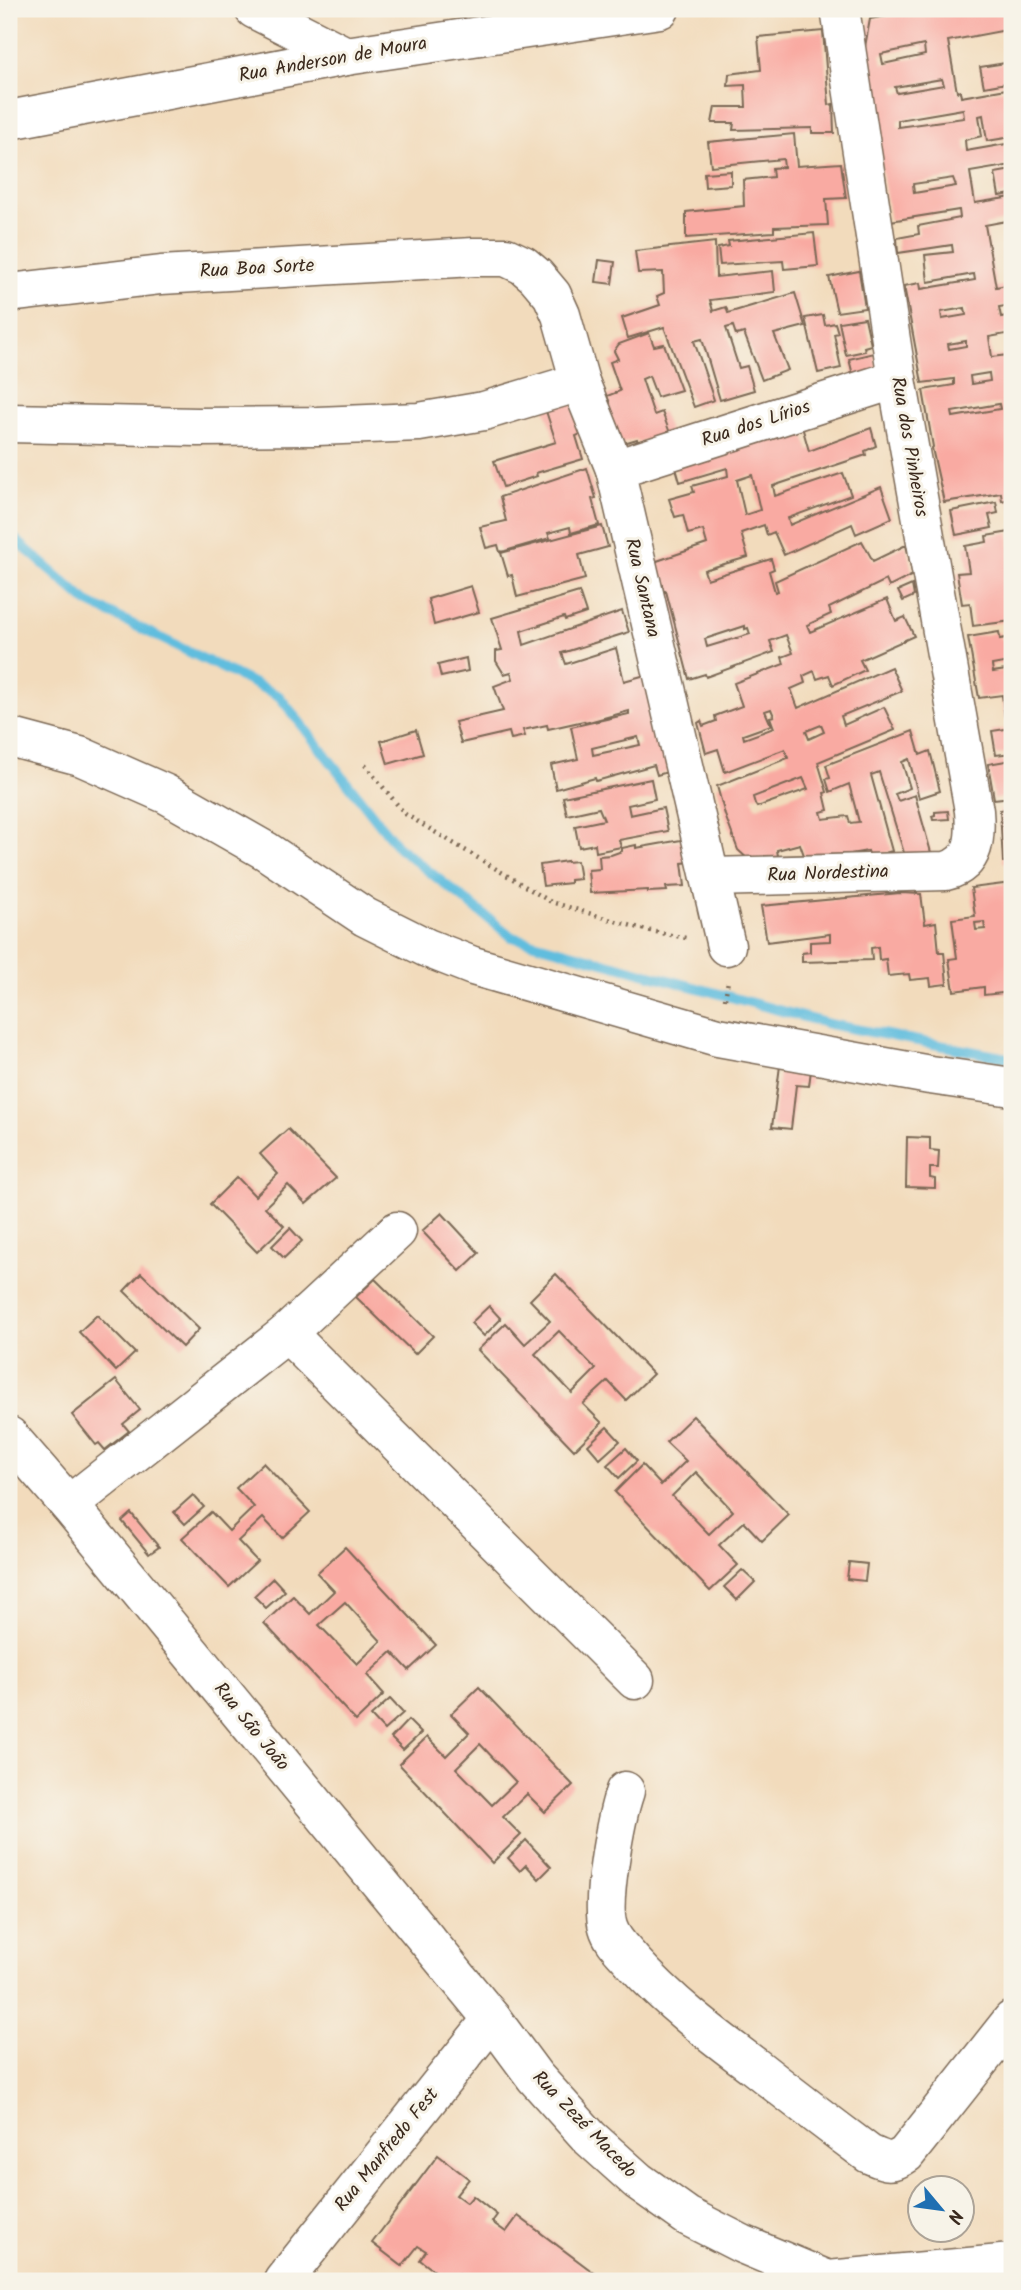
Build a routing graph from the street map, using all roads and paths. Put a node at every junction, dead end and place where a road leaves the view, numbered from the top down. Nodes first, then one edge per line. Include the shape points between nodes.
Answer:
1 (254, 9) edge
2 (660, 9) edge
3 (840, 9) edge
4 (530, 18) edge
5 (346, 56) junction
6 (9, 120) edge
7 (506, 257) joint
8 (9, 293) edge
9 (897, 379) junction
10 (580, 382) junction
11 (9, 423) edge
12 (615, 469) junction
13 (9, 737) edge
14 (365, 765) dead end
15 (946, 871) joint
16 (710, 877) junction
17 (726, 946) joint
18 (1012, 1087) edge
19 (397, 1231) dead end
20 (287, 1332) junction
21 (9, 1436) edge
22 (69, 1505) junction
23 (635, 1680) dead end
24 (625, 1791) dead end
25 (492, 2019) junction
26 (1012, 2020) edge
27 (1012, 2263) edge
28 (828, 2280) edge
29 (282, 2281) edge

1 - 5 street
2 - 4 street, Rua Anderson de Moura
3 - 9 street, Rua dos Pinheiros
4 - 5 street, Rua Anderson de Moura
5 - 6 street, Rua Anderson de Moura
7 - 8 street, Rua Boa Sorte via 160,275
7 - 10 street, Rua Santana via 523,265 552,295
9 - 12 street, Rua dos Lírios
9 - 15 street, Rua dos Pinheiros via 974,811 976,837 971,850 957,868
10 - 11 street via 484,411 419,422 211,427
10 - 12 street, Rua Santana
12 - 16 street, Rua Santana
13 - 18 street via 80,756 166,794 265,851 365,917 473,966 718,1037
14 - 17 path via 405,814 551,902 646,930
15 - 16 street, Rua Nordestina
16 - 17 street, Rua Santana
19 - 20 street
20 - 22 street
20 - 23 street
21 - 22 street, Rua São João
22 - 25 street, Rua São João
24 - 26 street via 610,1857 607,1904 607,1926 616,1942 656,1987 710,2034 869,2154 896,2161 906,2154
25 - 28 street, Rua Zezé Macedo via 553,2097 638,2181 687,2216
25 - 29 street, Rua Manfredo Fest
27 - 28 street, Rua Zezé Macedo

